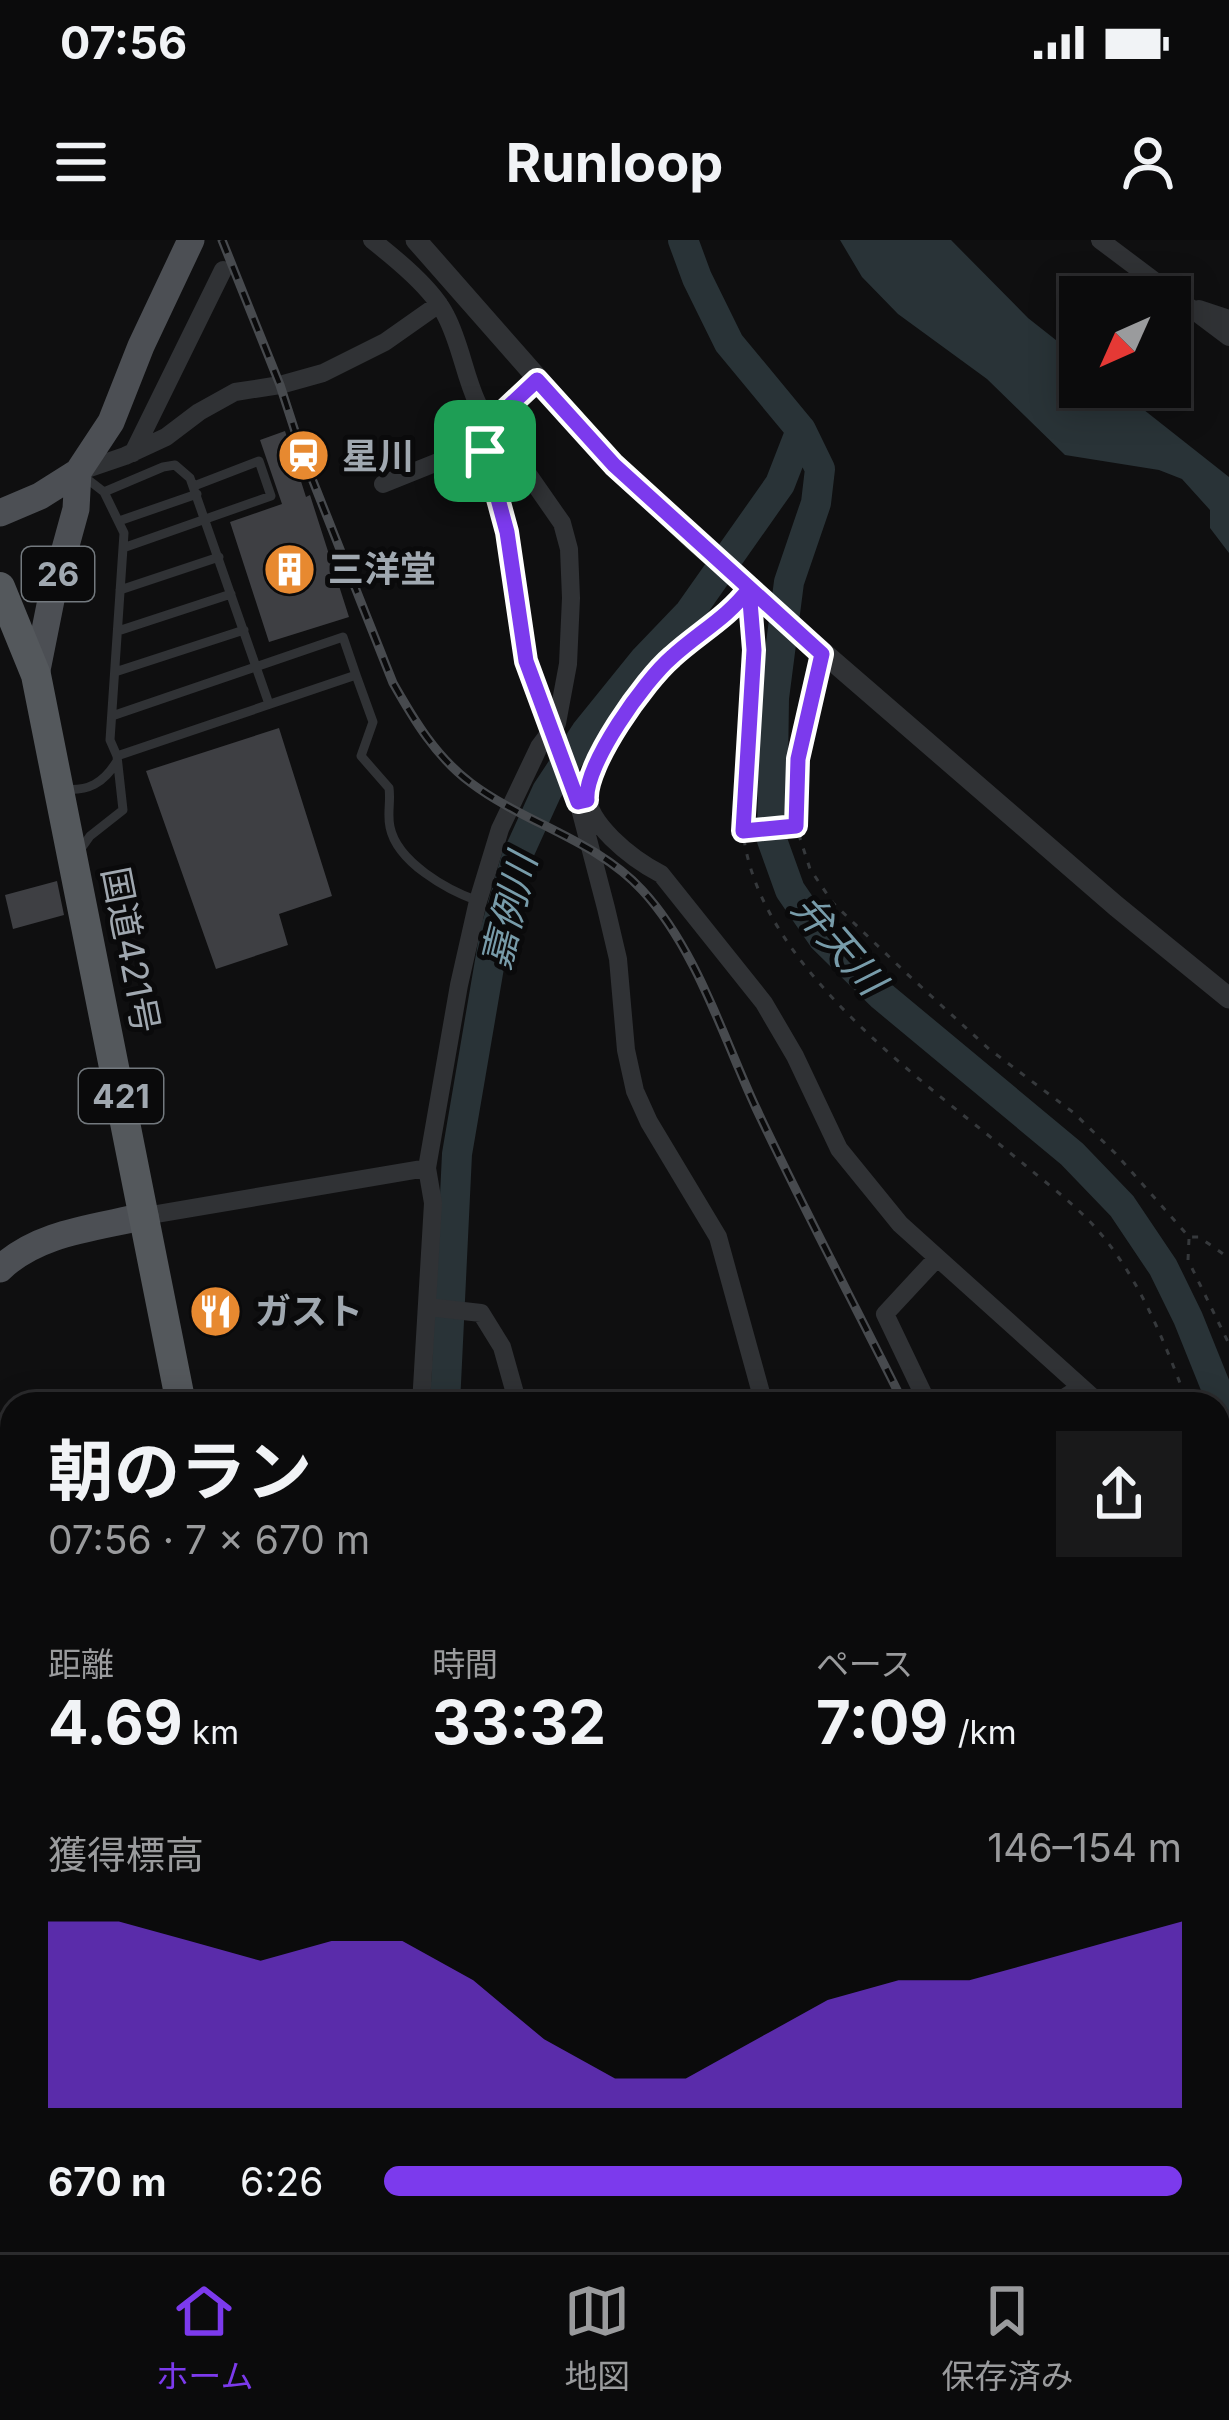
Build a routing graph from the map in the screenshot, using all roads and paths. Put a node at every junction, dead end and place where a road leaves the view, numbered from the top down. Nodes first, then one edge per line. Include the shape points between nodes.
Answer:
1 (372, 240) edge
2 (416, 240) edge
3 (1100, 240) edge
4 (183, 243) edge
5 (223, 270) dead end
6 (1147, 276) edge
7 (439, 304) junction
8 (1191, 308) edge
9 (1191, 309) edge
10 (1229, 319) edge
11 (1229, 337) edge
12 (537, 380) junction
13 (487, 434) junction
14 (133, 453) junction
15 (78, 472) junction
16 (383, 484) dead end
17 (196, 490) junction
18 (104, 492) junction
19 (0, 513) edge
20 (206, 520) junction
21 (119, 521) junction
22 (123, 548) junction
23 (219, 557) junction
24 (0, 587) edge
25 (749, 589) junction
26 (120, 590) junction
27 (231, 594) junction
28 (244, 630) junction
29 (118, 631) junction
30 (822, 654) junction
31 (256, 667) junction
32 (115, 672) junction
33 (37, 675) junction
34 (356, 675) junction
35 (269, 704) junction
36 (112, 716) junction
37 (554, 735) junction
38 (117, 758) junction
39 (59, 789) junction
40 (582, 801) junction
41 (796, 826) junction
42 (743, 831) junction
43 (74, 862) junction
44 (478, 901) junction
45 (1229, 998) edge
46 (427, 1168) junction
47 (145, 1216) junction
48 (1189, 1237) junction
49 (937, 1258) junction
50 (1229, 1258) edge
51 (0, 1269) edge
52 (432, 1307) junction
53 (1229, 1344) edge
54 (1081, 1387) junction
55 (180, 1392) edge
56 (423, 1392) edge
57 (515, 1392) edge
58 (761, 1392) edge
59 (922, 1392) edge
60 (1073, 1392) edge
61 (1087, 1392) edge
62 (1183, 1392) edge

1 - 7 street
2 - 12 street
3 - 6 street
4 - 15 main road, 26 via 111,422
5 - 14 street
7 - 13 street
7 - 14 street via 322,373 235,392
8 - 10 street
9 - 11 street
12 - 13 street
12 - 25 street via 614,465
13 - 16 street
13 - 37 street via 526,661
13 - 37 street via 502,437 562,523 569,549 568,664
14 - 15 street
15 - 18 lane
15 - 19 main road, 26
15 - 33 main road, 26
17 - 18 lane via 175,465
17 - 20 lane
17 - 20 lane via 259,461 272,496
17 - 21 lane
18 - 21 lane
20 - 22 lane
20 - 23 lane
21 - 22 lane
22 - 26 lane
23 - 26 lane
23 - 27 lane
24 - 33 highway, 国道421号 / 421
25 - 30 street
25 - 40 street via 652,677 597,760
25 - 42 path via 754,650
26 - 29 lane
27 - 28 lane
27 - 29 lane
28 - 31 lane
28 - 32 lane
29 - 32 lane
30 - 41 path via 798,759
30 - 45 street
31 - 34 lane via 343,638
31 - 35 lane
31 - 36 lane
32 - 36 lane
33 - 39 highway, 国道421号 / 421
34 - 35 lane
34 - 44 lane via 373,722 361,756 389,788 392,836 425,873
35 - 38 lane
36 - 38 lane
37 - 40 street
37 - 44 street via 539,747 500,829
38 - 39 lane via 100,782
38 - 43 lane via 123,810 90,836
39 - 43 highway, 国道421号 / 421
40 - 49 street via 615,843 661,874 764,1003 839,1149
40 - 58 street via 618,959 635,1091 718,1237
41 - 42 path
41 - 48 path via 810,869 833,903 989,1049 1074,1113
42 - 62 path via 765,903 795,955 865,1031 1094,1226 1135,1279
43 - 47 highway, 国道421号 / 421
44 - 46 street
46 - 47 street
46 - 52 street
47 - 51 main road via 40,1241
47 - 55 highway, 国道421号 / 421
48 - 50 path
48 - 53 path via 1188,1260
49 - 54 street
49 - 59 street via 885,1314
52 - 56 street
52 - 57 street via 481,1312
54 - 60 street
54 - 61 street

